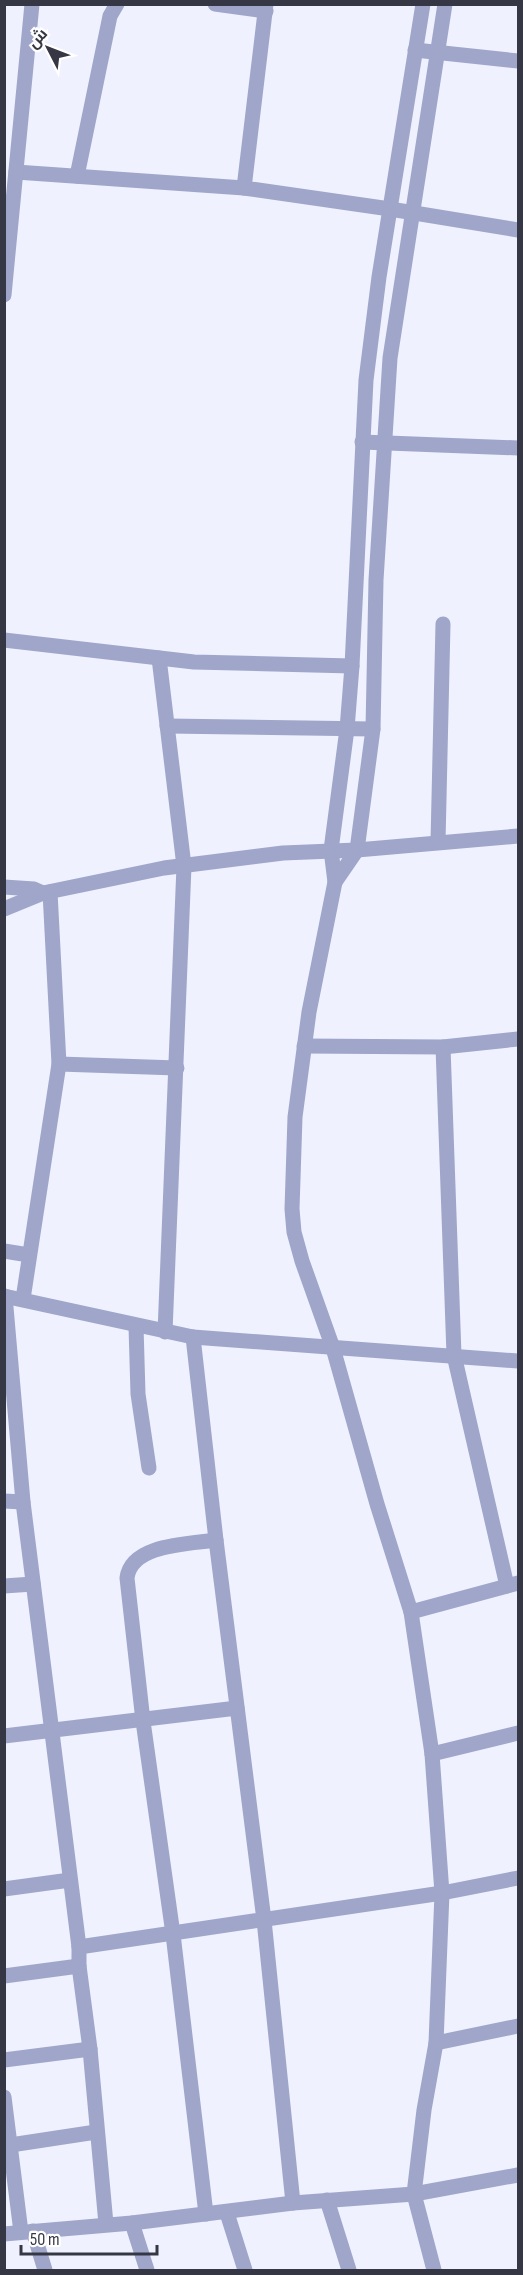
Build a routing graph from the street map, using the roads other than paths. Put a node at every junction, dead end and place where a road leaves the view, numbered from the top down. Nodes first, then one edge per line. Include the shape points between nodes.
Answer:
1 (32, 4) edge
2 (117, 4) edge
3 (215, 4) edge
4 (423, 4) edge
5 (446, 4) edge
6 (266, 8) edge
7 (415, 50) junction
8 (438, 51) junction
9 (519, 61) edge
10 (16, 172) junction
11 (77, 176) junction
12 (244, 188) junction
13 (390, 209) junction
14 (412, 212) junction
15 (519, 230) edge
16 (5, 292) edge
17 (362, 442) junction
18 (386, 443) junction
19 (519, 448) edge
20 (443, 624) dead end
21 (4, 640) edge
22 (159, 658) junction
23 (352, 666) junction
24 (167, 726) junction
25 (347, 729) junction
26 (373, 729) junction
27 (519, 836) edge
28 (438, 842) junction
29 (331, 850) junction
30 (357, 850) junction
31 (184, 866) junction
32 (335, 882) junction
33 (4, 887) edge
34 (46, 892) junction
35 (4, 909) edge
36 (519, 1039) edge
37 (304, 1046) junction
38 (443, 1047) junction
39 (59, 1064) junction
40 (177, 1068) junction
41 (4, 1251) edge
42 (29, 1255) junction
43 (5, 1296) edge
44 (23, 1299) junction
45 (136, 1326) junction
46 (165, 1332) junction
47 (193, 1337) junction
48 (333, 1348) junction
49 (454, 1355) junction
50 (519, 1361) edge
51 (148, 1468) dead end
52 (4, 1501) edge
53 (23, 1502) junction
54 (216, 1540) junction
55 (33, 1584) junction
56 (513, 1585) edge
57 (4, 1586) edge
58 (411, 1612) junction
59 (237, 1708) junction
60 (143, 1721) junction
61 (53, 1731) junction
62 (519, 1733) edge
63 (4, 1736) edge
64 (432, 1754) junction
65 (519, 1878) edge
66 (69, 1880) junction
67 (4, 1889) edge
68 (442, 1893) junction
69 (264, 1920) junction
70 (173, 1934) junction
71 (79, 1947) junction
72 (79, 1966) junction
73 (4, 1976) edge
74 (519, 2025) edge
75 (436, 2043) junction
76 (90, 2049) junction
77 (4, 2060) edge
78 (4, 2097) edge
79 (96, 2132) junction
80 (8, 2145) edge
81 (519, 2175) edge
82 (414, 2194) junction
83 (327, 2200) junction
84 (293, 2203) junction
85 (227, 2212) junction
86 (206, 2214) junction
87 (132, 2223) junction
88 (105, 2224) junction
89 (27, 2231) junction
90 (4, 2234) edge
91 (45, 2271) edge
92 (147, 2271) edge
93 (245, 2271) edge
94 (349, 2271) edge
95 (434, 2271) edge

1 - 10 street
2 - 11 street via 110,16
3 - 6 street
4 - 7 street
5 - 8 street
6 - 12 street
7 - 8 street
7 - 13 street
8 - 9 street
8 - 14 street
10 - 11 street
10 - 16 street
11 - 12 street
12 - 13 street
13 - 14 street
13 - 17 street via 366,380
14 - 15 street
14 - 18 street via 390,358
17 - 18 street
17 - 23 street
18 - 19 street
18 - 26 street via 375,580
20 - 28 street
21 - 22 street
22 - 23 street
22 - 24 street
23 - 25 street
24 - 25 street
24 - 31 street
25 - 26 street
25 - 29 street
26 - 30 street
27 - 28 street
28 - 30 street
29 - 30 street
29 - 31 street
29 - 32 street
30 - 32 street
31 - 34 street
31 - 40 street
32 - 37 street
33 - 34 street
34 - 35 street
34 - 39 street
36 - 38 street
37 - 38 street
37 - 48 street via 295,1117 294,1232
38 - 49 street
39 - 40 street
39 - 42 street
40 - 46 street
41 - 42 street
42 - 44 street
43 - 44 street
43 - 53 street
44 - 45 street
45 - 46 street
45 - 51 street via 138,1394
46 - 47 street
47 - 48 street
47 - 54 street
48 - 49 street
48 - 58 street
49 - 50 street
49 - 56 street
52 - 53 street
53 - 55 street
54 - 59 street
54 - 60 street via 149,1551 130,1565 127,1578
55 - 57 street
55 - 61 street
56 - 58 street
58 - 64 street
59 - 60 street
59 - 69 street
60 - 61 street
60 - 70 street
61 - 63 street
61 - 66 street
62 - 64 street
64 - 68 street
65 - 68 street
66 - 67 street
66 - 71 street
68 - 69 street
68 - 75 street
69 - 70 street
69 - 84 street
70 - 71 street
70 - 86 street
71 - 72 street
72 - 73 street
72 - 76 street
74 - 75 street
75 - 82 street
76 - 77 street
76 - 79 street
78 - 80 street
79 - 80 street
79 - 88 street
80 - 89 street
81 - 82 street
82 - 83 street
82 - 95 street
83 - 84 street
83 - 94 street
84 - 85 street
85 - 86 street
85 - 93 street
86 - 87 street
87 - 88 street
87 - 92 street
88 - 89 street
89 - 90 street
89 - 91 street

